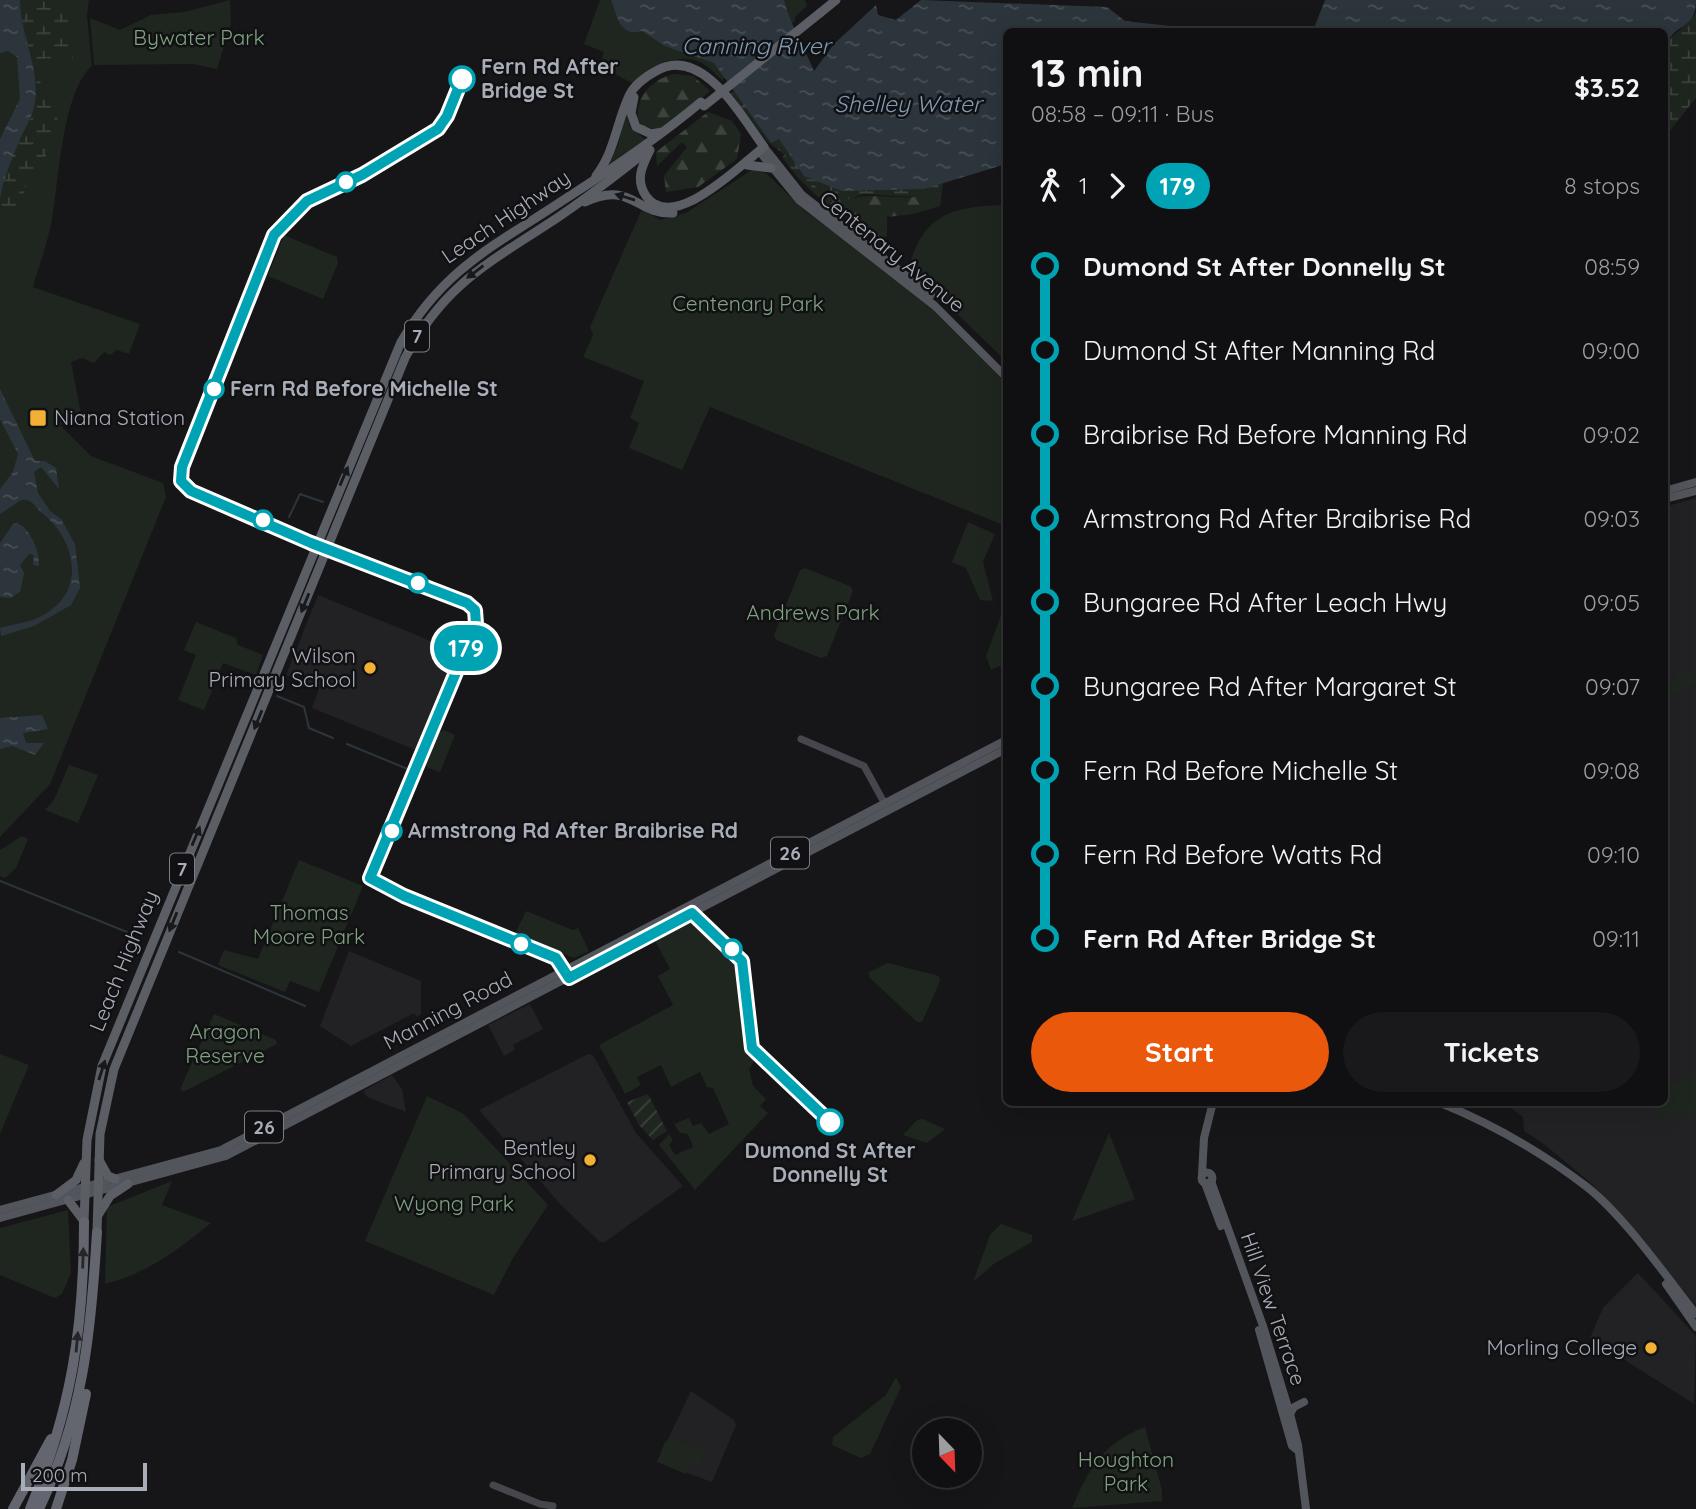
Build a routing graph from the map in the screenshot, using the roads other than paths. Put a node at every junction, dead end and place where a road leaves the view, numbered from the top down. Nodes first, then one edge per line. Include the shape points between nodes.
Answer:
1 (828, 0) edge
2 (836, 0) edge
3 (818, 11) junction
4 (703, 104) junction
5 (664, 132) junction
6 (650, 149) junction
7 (763, 151) junction
8 (747, 165) junction
9 (771, 168) junction
10 (592, 181) junction
11 (570, 209) junction
12 (447, 295) junction
13 (411, 326) junction
14 (1003, 367) edge
15 (1003, 373) edge
16 (1696, 482) edge
17 (1668, 490) edge
18 (1696, 491) edge
19 (1668, 498) edge
20 (801, 739) dead end
21 (1003, 742) edge
22 (1003, 750) edge
23 (887, 807) junction
24 (1212, 1106) edge
25 (1447, 1106) edge
26 (86, 1157) junction
27 (98, 1159) junction
28 (1207, 1178) junction
29 (115, 1180) junction
30 (1577, 1182) junction
31 (128, 1184) junction
32 (97, 1189) junction
33 (85, 1192) junction
34 (56, 1195) junction
35 (68, 1200) junction
36 (0, 1210) edge
37 (97, 1216) junction
38 (0, 1218) edge
39 (85, 1222) junction
40 (97, 1232) joint
41 (1696, 1314) edge
42 (92, 1323) junction
43 (1696, 1327) edge
44 (71, 1390) junction
45 (1304, 1402) dead end
46 (1290, 1414) junction
47 (1297, 1450) junction
48 (493, 1485) dead end
49 (548, 1507) edge
50 (13, 1509) edge
51 (30, 1509) edge
52 (39, 1509) edge
53 (55, 1509) edge
54 (562, 1509) edge
55 (1306, 1509) edge

1 - 3 highway, Leach Highway / 7
2 - 3 highway, Leach Highway / 7
3 - 4 highway, Leach Highway / 7, bridge
4 - 5 highway, Leach Highway / 7
4 - 6 highway, Leach Highway / 7
5 - 7 highway via 651,134 636,127 631,113 635,96 645,82 662,72 686,70 714,88
5 - 10 highway, Leach Highway / 7
6 - 7 highway via 640,174 641,187 649,200 668,208 704,193
6 - 11 highway, Leach Highway / 7
7 - 8 highway
7 - 9 main road, Centenary Avenue
7 - 10 highway via 713,80 699,70 676,65 642,79 630,94 615,144
7 - 14 main road, Centenary Avenue via 802,195 932,296
8 - 9 highway
8 -> 11 highway via 698,203 678,212 657,212 616,194
9 - 15 main road, Centenary Avenue via 807,207 936,306
10 - 13 highway, Leach Highway / 7 via 462,266 441,285
11 -> 12 highway, Leach Highway / 7 via 469,275
12 - 13 highway via 437,297
12 -> 27 highway, Leach Highway / 7 via 405,358 148,982 114,1069
26 -> 13 highway, Leach Highway / 7 via 95,1091 111,1044
16 - 17 main road
18 - 19 main road
20 - 23 main road via 864,766
21 - 23 main road, Manning Road / 26
22 - 23 main road, Manning Road / 26
23 - 29 main road, Manning Road / 26 via 220,1150
23 - 31 main road, Manning Road / 26 via 226,1156
24 - 28 main road via 1202,1157
25 - 30 main road via 1515,1137
26 - 33 highway, Leach Highway / 7
26 - 34 highway via 75,1181
27 - 29 highway
27 - 32 highway, Leach Highway / 7
28 - 46 main road, Hill View Terrace via 1263,1326
28 - 47 main road, Hill View Terrace
29 - 32 main road, Manning Road / 26
30 - 41 main road via 1601,1201
30 - 43 main road via 1653,1266
31 - 32 main road, Manning Road / 26
31 - 37 highway via 110,1196
32 - 33 main road, Manning Road / 26
32 - 37 highway, Leach Highway / 7
33 - 34 main road, Manning Road / 26
33 - 35 main road, Manning Road / 26
33 - 39 highway, Leach Highway / 7
34 - 36 main road, Manning Road / 26
35 - 38 main road, Manning Road / 26
35 - 39 highway
37 - 40 highway, Leach Highway / 7
44 -> 39 highway, Leach Highway / 7
40 - 42 highway, Leach Highway / 7
42 - 52 highway, Leach Highway / 7 via 72,1427
42 - 53 highway via 86,1399
44 - 50 highway via 49,1445
44 - 51 highway, Leach Highway / 7
45 - 46 main road
46 - 47 main road, Hill View Terrace
47 - 55 main road, Hill View Terrace
48 - 49 main road
49 - 54 main road

